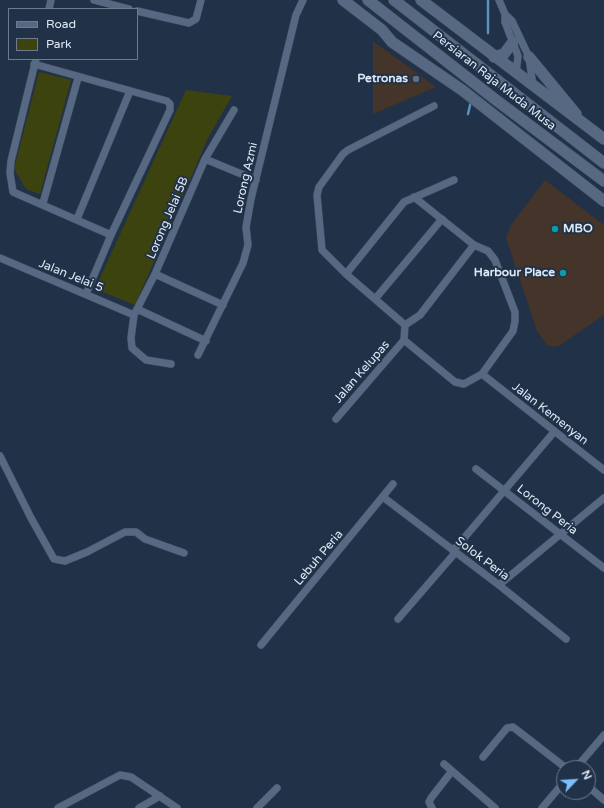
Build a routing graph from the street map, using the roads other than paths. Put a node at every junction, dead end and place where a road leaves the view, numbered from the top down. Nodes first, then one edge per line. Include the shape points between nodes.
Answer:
1 (94, 0) edge
2 (201, 0) edge
3 (303, 0) edge
4 (344, 0) edge
5 (368, 0) edge
6 (394, 0) edge
7 (421, 0) edge
8 (499, 0) edge
9 (125, 8) edge
10 (138, 11) edge
11 (505, 14) junction
12 (512, 42) junction
13 (494, 57) junction
14 (529, 57) junction
15 (35, 62) edge
16 (516, 73) junction
17 (78, 78) junction
18 (533, 86) junction
19 (130, 91) junction
20 (496, 100) junction
21 (434, 106) dead end
22 (532, 107) junction
23 (562, 108) junction
24 (234, 110) dead end
25 (488, 110) junction
26 (588, 128) junction
27 (604, 139) edge
28 (205, 159) junction
29 (604, 163) edge
30 (256, 180) junction
31 (454, 180) dead end
32 (604, 182) edge
33 (414, 197) junction
34 (604, 201) edge
35 (42, 204) junction
36 (77, 219) junction
37 (442, 219) junction
38 (111, 234) junction
39 (474, 245) junction
40 (0, 258) edge
41 (155, 274) junction
42 (346, 274) junction
43 (86, 294) junction
44 (376, 299) junction
45 (223, 305) junction
46 (136, 312) junction
47 (405, 325) junction
48 (404, 340) junction
49 (206, 341) junction
50 (198, 355) dead end
51 (171, 364) dead end
52 (482, 374) junction
53 (336, 419) dead end
54 (554, 432) junction
55 (0, 456) edge
56 (476, 469) dead end
57 (604, 470) edge
58 (393, 484) dead end
59 (504, 491) junction
60 (383, 497) junction
61 (604, 498) edge
62 (561, 535) junction
63 (454, 552) junction
64 (184, 554) dead end
65 (604, 568) edge
66 (499, 585) junction
67 (398, 619) dead end
68 (566, 639) dead end
69 (261, 645) dead end
70 (604, 735) edge
71 (483, 758) dead end
72 (556, 760) edge
73 (583, 760) edge
74 (444, 764) dead end
75 (452, 771) junction
76 (276, 788) dead end
77 (556, 791) edge
78 (596, 793) edge
79 (160, 796) junction
80 (604, 800) edge
81 (58, 808) edge
82 (139, 808) edge
83 (177, 808) edge
84 (257, 808) edge
85 (432, 808) edge
86 (495, 808) edge
87 (542, 808) edge

1 - 9 street
2 - 10 street via 196,19 189,23
3 - 30 street, Lorong Azmi via 296,15
4 - 25 street via 382,30 392,42
5 - 20 street, Persiaran Raja Muda Musa
6 - 22 street, Persiaran Raja Muda Musa
7 - 13 street
8 - 11 street
11 - 12 street
11 - 14 street via 512,21
12 - 13 street via 504,54
12 - 16 street via 518,56
13 - 16 street
14 - 18 street
14 - 26 street
15 - 17 street
15 - 35 street via 10,162 10,173 13,192
16 - 18 street
17 - 19 street
17 - 35 street
18 - 23 street
19 - 36 street
19 - 38 street via 167,101 170,110
20 - 25 street
20 - 32 street, Persiaran Raja Muda Musa
21 - 42 street via 348,150 319,187 317,195 322,250
22 - 23 street
22 - 29 street, Persiaran Raja Muda Musa
23 - 26 street
24 - 28 street, Lorong Jelai 5B
25 - 34 street
26 - 27 street
28 - 30 street
28 - 41 street, Lorong Jelai 5B
30 - 45 street, Lorong Azmi via 246,227 248,245 243,263
31 - 33 street
33 - 37 street
33 - 42 street via 404,202
35 - 36 street
36 - 38 street
37 - 39 street
37 - 44 street
38 - 43 street
39 - 47 street via 420,315
39 - 52 street via 488,251 495,260 515,312 513,330
40 - 43 street, Jalan Jelai 5
41 - 45 street
41 - 46 street, Lorong Jelai 5B
42 - 44 street
43 - 46 street, Jalan Jelai 5
44 - 47 street
45 - 49 street, Lorong Azmi
46 - 49 street, Jalan Jelai 5
46 - 51 street, Lorong Jelai 5B via 131,338 132,348 146,360
47 - 48 street
48 - 52 street via 455,382 464,384
48 - 53 street, Jalan Kelupas
49 - 50 street, Lorong Azmi
52 - 54 street, Jalan Kemenyan
54 - 57 street, Jalan Kemenyan
54 - 59 street
55 - 64 street via 54,559 65,561 125,532 136,532 145,539
56 - 59 street, Lorong Peria
58 - 60 street, Lebuh Peria
59 - 62 street, Lorong Peria
59 - 63 street
60 - 63 street, Solok Peria
60 - 69 street, Lebuh Peria
61 - 62 street
62 - 65 street, Lorong Peria
62 - 66 street
63 - 66 street, Solok Peria
63 - 67 street
66 - 68 street, Solok Peria
70 - 73 street
71 - 72 street via 507,728 513,727
74 - 75 street
75 - 85 street via 431,798 429,802
75 - 86 street
76 - 84 street
77 - 87 street
78 - 80 street
79 - 81 street via 131,777 120,775
79 - 82 street
79 - 83 street

